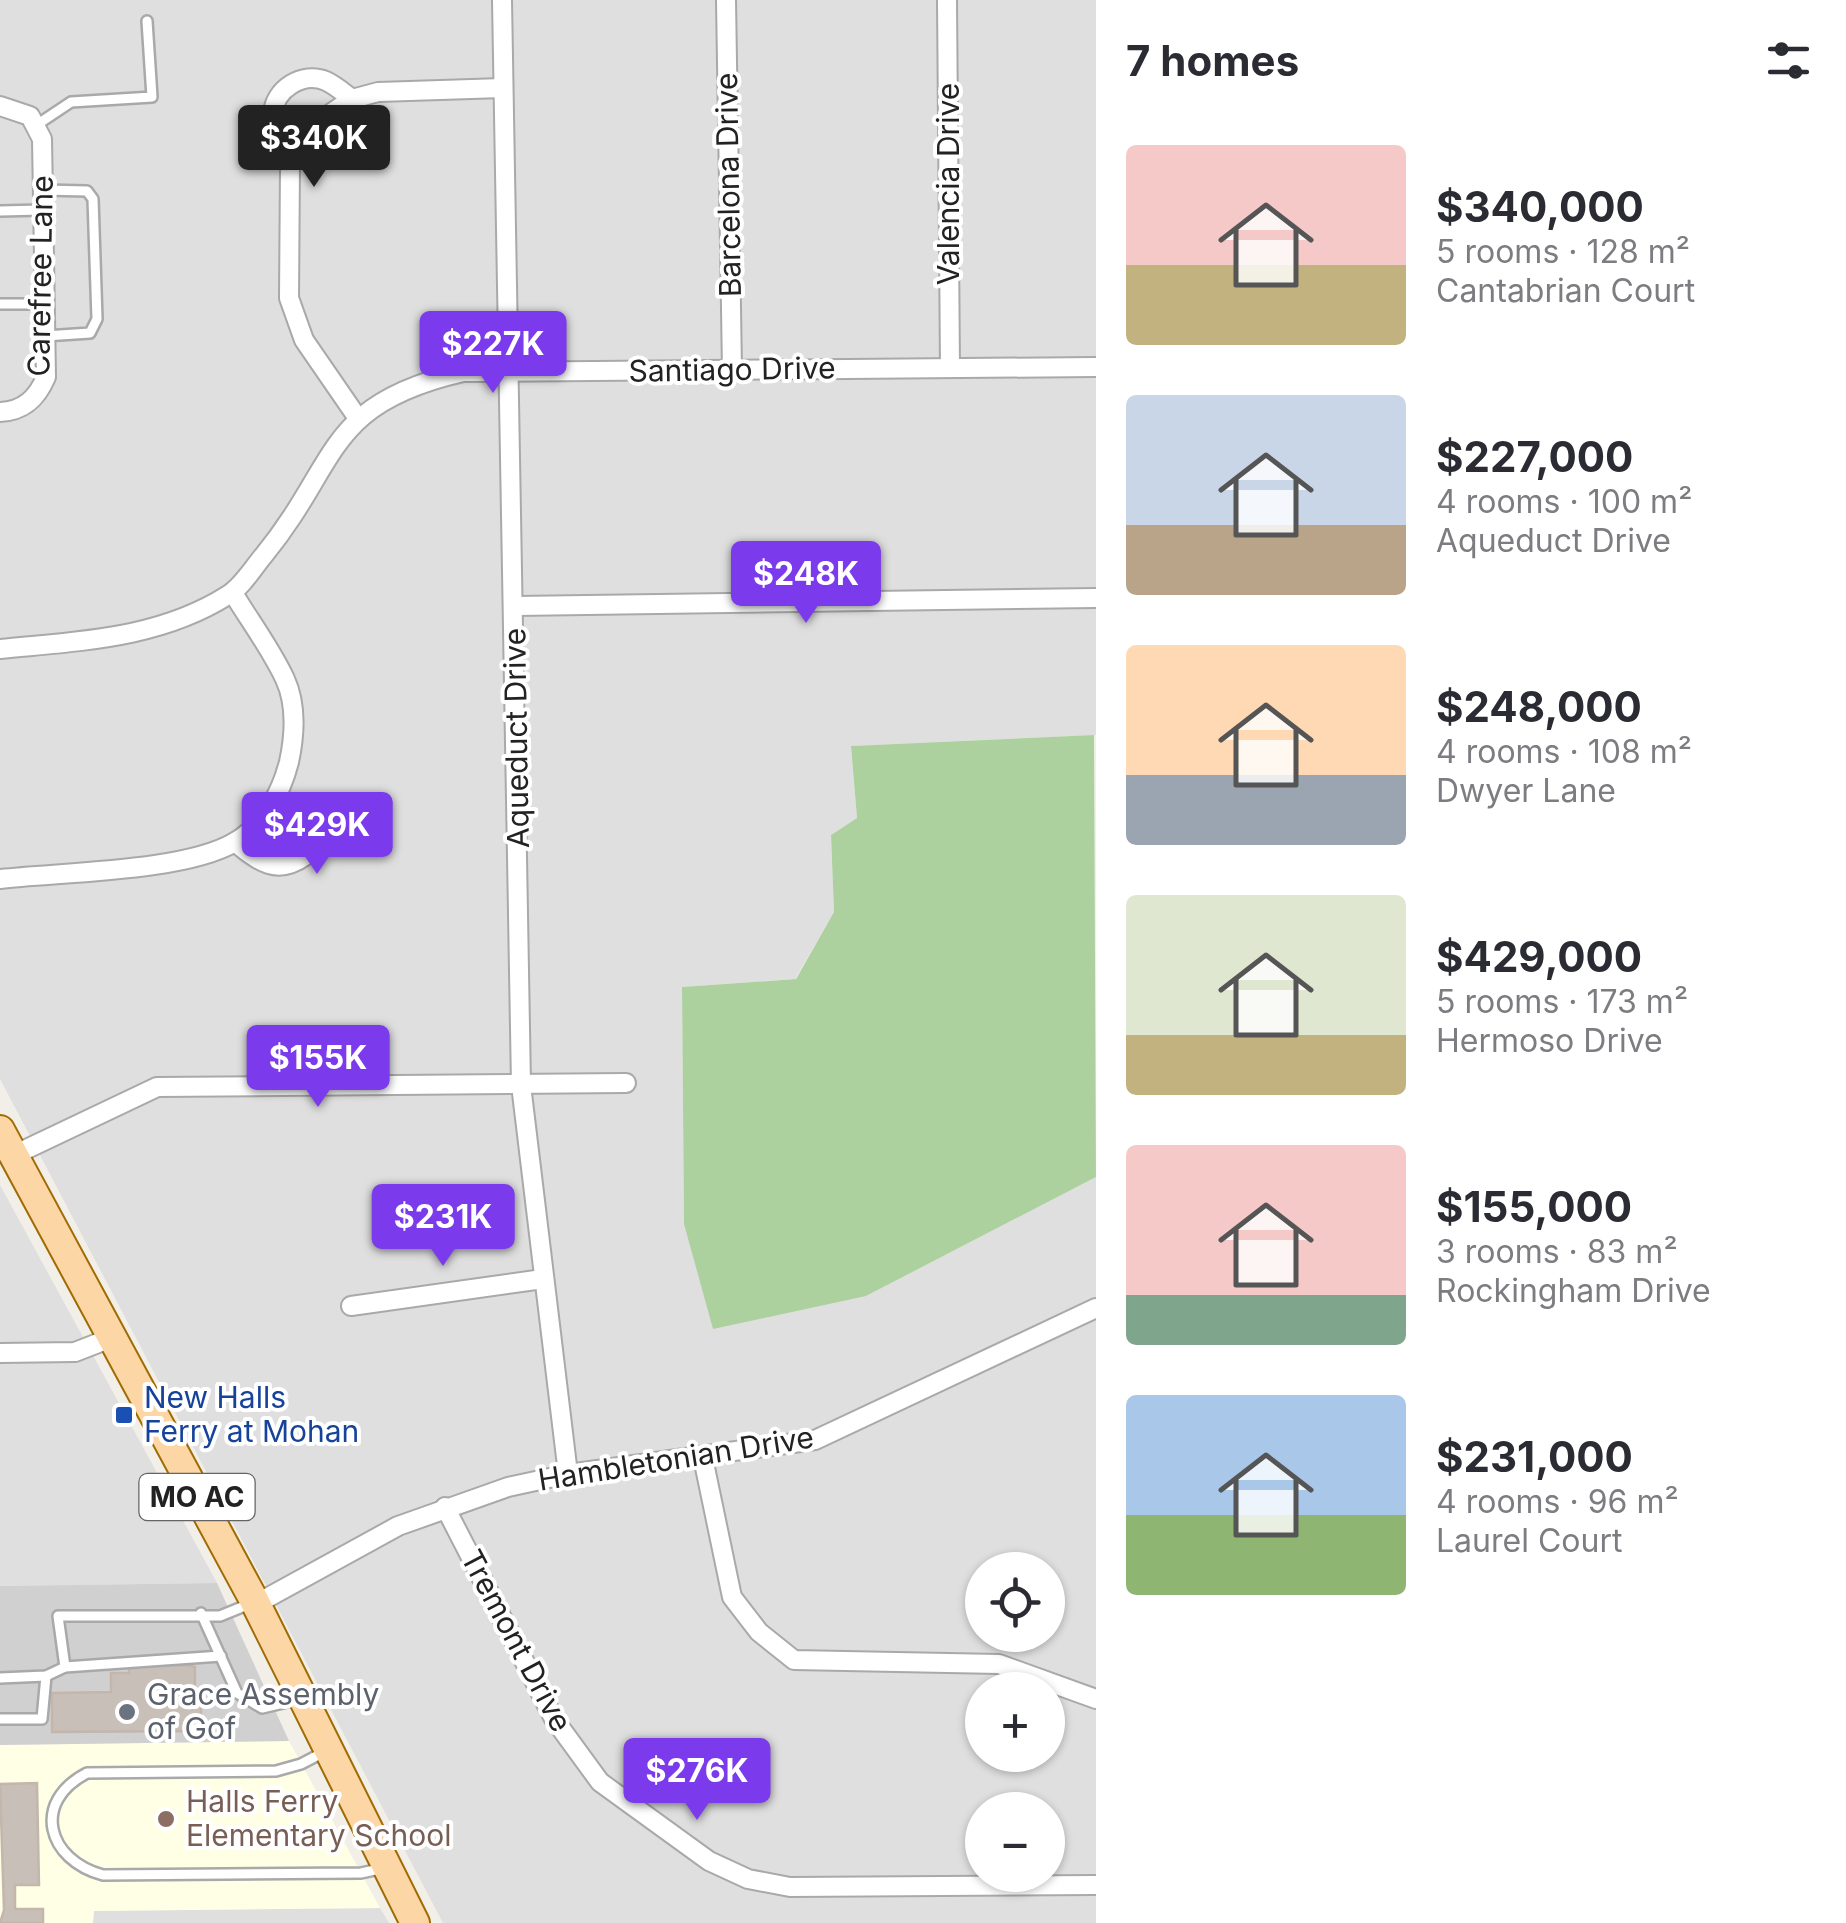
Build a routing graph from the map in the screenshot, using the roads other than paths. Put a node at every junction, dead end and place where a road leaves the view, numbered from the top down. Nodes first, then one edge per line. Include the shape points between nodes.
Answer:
1 (502, 0) edge
2 (726, 0) edge
3 (947, 0) edge
4 (147, 22) dead end
5 (503, 88) junction
6 (352, 99) junction
7 (0, 106) edge
8 (33, 121) junction
9 (290, 167) junction
10 (43, 190) junction
11 (44, 210) junction
12 (0, 211) edge
13 (0, 304) edge
14 (45, 304) junction
15 (46, 336) junction
16 (1096, 367) edge
17 (950, 368) junction
18 (732, 370) junction
19 (512, 372) junction
20 (0, 412) edge
21 (358, 416) junction
22 (232, 593) junction
23 (1096, 598) edge
24 (516, 606) junction
25 (0, 649) edge
26 (273, 801) junction
27 (236, 842) junction
28 (0, 878) edge
29 (626, 1083) dead end
30 (521, 1085) junction
31 (0, 1130) edge
32 (14, 1156) junction
33 (543, 1280) junction
34 (350, 1306) dead end
35 (1096, 1308) edge
36 (110, 1338) junction
37 (0, 1353) edge
38 (703, 1458) junction
39 (568, 1474) junction
40 (445, 1508) junction
41 (255, 1603) junction
42 (202, 1613) junction
43 (221, 1656) junction
44 (65, 1667) junction
45 (46, 1676) junction
46 (0, 1678) edge
47 (302, 1698) junction
48 (1096, 1700) edge
49 (0, 1720) edge
50 (328, 1749) junction
51 (388, 1868) junction
52 (1096, 1884) edge
53 (415, 1923) edge

1 - 5 street, Aqueduct Drive
2 - 18 street, Barcelona Drive
3 - 17 street, Valencia Drive
4 - 8 lane via 152,97 71,102
5 - 6 street via 378,92
5 - 19 street, Aqueduct Drive
6 - 9 street via 324,118
6 - 9 street via 312,78 284,89 273,114
7 - 8 street
8 - 10 street, Carefree Lane via 42,139
9 - 21 street via 289,298 304,340
10 - 11 street, Carefree Lane
10 - 15 lane via 87,190 93,199 97,318 90,332
11 - 12 lane
11 - 14 street, Carefree Lane
13 - 14 lane
14 - 15 street, Carefree Lane
15 - 20 street, Carefree Lane via 46,377 38,396 13,412
16 - 17 street, Santiago Drive
17 - 18 street, Santiago Drive
18 - 19 street, Santiago Drive
19 - 21 street, Santiago Drive via 462,372 417,382
19 - 24 street, Aqueduct Drive
21 - 22 street, Santiago Drive via 274,543
22 - 25 street, Santiago Drive via 129,636
22 - 26 street via 286,680 294,708 294,741
23 - 24 street
24 - 30 street, Aqueduct Drive
26 - 27 street
26 - 27 street via 305,839 305,856 289,867 273,867
27 - 28 street via 196,858
29 - 30 street
30 - 32 street via 157,1087
30 - 33 street, Aqueduct Drive
31 - 32 main road, MO AC
32 - 36 main road, MO AC
33 - 34 street
33 - 39 street, Aqueduct Drive
35 - 38 street, Hambletonian Drive via 816,1440
36 - 37 street via 75,1352
36 - 41 main road, MO AC
38 - 39 street, Hambletonian Drive
38 - 48 street via 732,1597 759,1632 794,1660 999,1664
39 - 40 street, Hambletonian Drive
40 - 41 street, Hambletonian Drive via 352,1547
40 - 52 street, Tremont Drive via 554,1719 600,1782 708,1861 790,1888
41 - 42 lane via 220,1616
41 - 47 main road, MO AC
42 - 43 lane
42 - 44 lane via 58,1616
43 - 44 lane
43 - 47 lane via 237,1693 262,1708
44 - 45 lane
45 - 46 lane
45 - 49 lane via 42,1718
47 - 50 main road, MO AC
50 - 51 main road, MO AC
50 - 51 lane via 276,1771 86,1774 60,1794 53,1833 68,1861 103,1875
51 - 53 main road, MO AC

